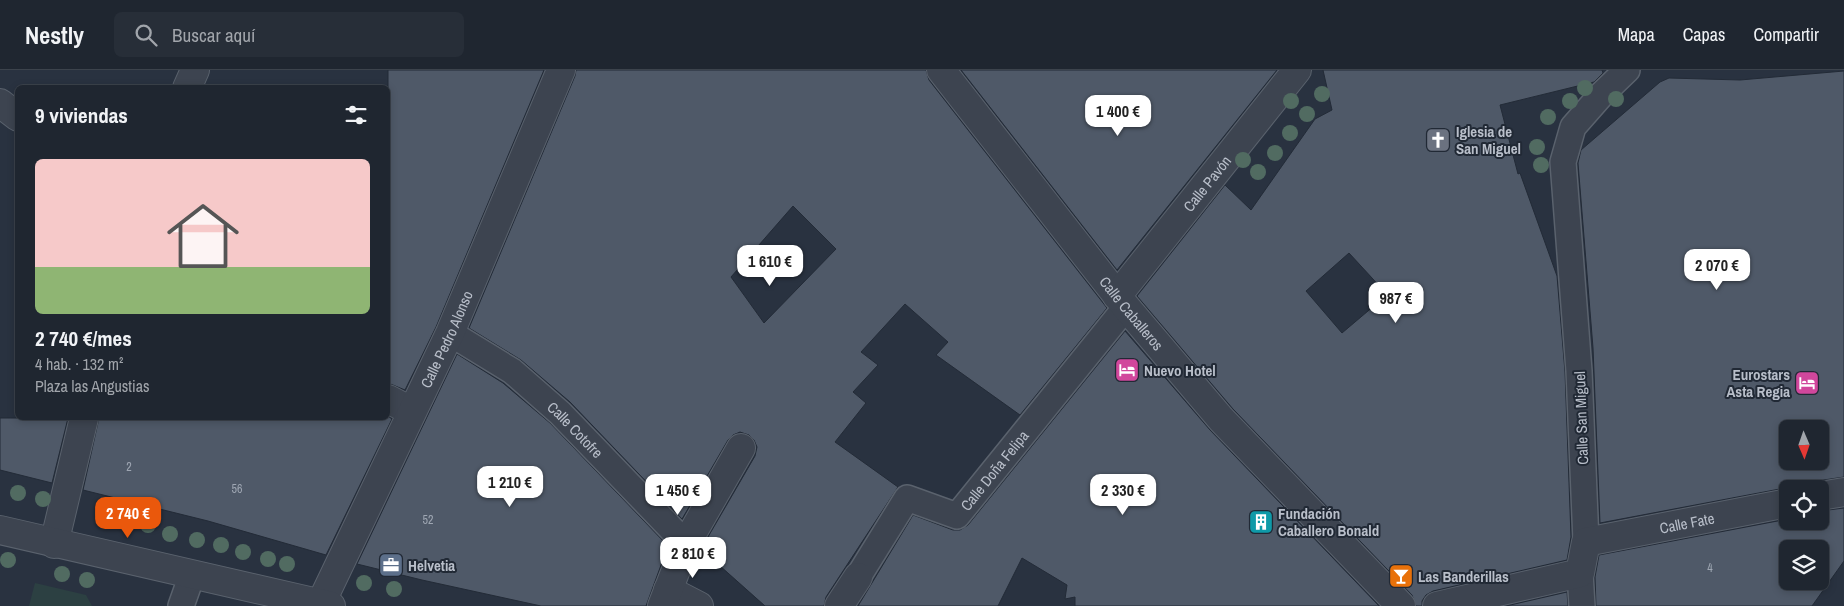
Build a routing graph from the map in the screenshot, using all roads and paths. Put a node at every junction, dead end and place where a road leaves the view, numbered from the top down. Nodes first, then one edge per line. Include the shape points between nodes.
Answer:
1 (195, 70) edge
2 (560, 70) edge
3 (942, 70) edge
4 (1297, 70) edge
5 (1627, 70) edge
6 (188, 85) edge
7 (0, 103) edge
8 (15, 114) edge
9 (1121, 302) junction
10 (450, 333) junction
11 (399, 405) edge
12 (84, 420) edge
13 (740, 448) dead end
14 (1844, 492) edge
15 (1829, 494) edge
16 (1779, 505) edge
17 (0, 530) edge
18 (1586, 542) junction
19 (54, 544) junction
20 (686, 544) junction
21 (1580, 573) junction
22 (192, 575) junction
23 (858, 576) joint
24 (665, 598) edge
25 (326, 604) edge
26 (180, 606) edge
27 (699, 606) edge
28 (839, 606) edge
29 (1401, 606) edge
30 (1437, 606) edge
31 (1582, 606) edge

1 - 6 street
2 - 10 street, Calle Pedro Alonso
3 - 9 street, Calle Caballeros
4 - 9 street, Calle Pavón
5 - 18 street, Calle San Miguel via 1573,128 1564,162 1579,371
7 - 8 street
9 - 23 street, Calle Doña Felipa via 957,516 907,498
9 - 29 street, Calle Caballeros via 1221,419
10 - 11 street, Calle Pedro Alonso
10 - 20 street, Calle Cotofre via 512,371 560,413
11 - 25 street, Calle Pedro Alonso
12 - 19 street
13 - 20 street
14 - 15 street
16 - 18 street, Calle Fate
17 - 19 street
18 - 21 street, Calle San Miguel
19 - 22 street
20 - 24 street
21 - 30 street
21 - 31 street, Calle San Miguel
22 - 25 street
22 - 26 street
23 - 28 street, Calle Doña Felipa
24 - 27 street

